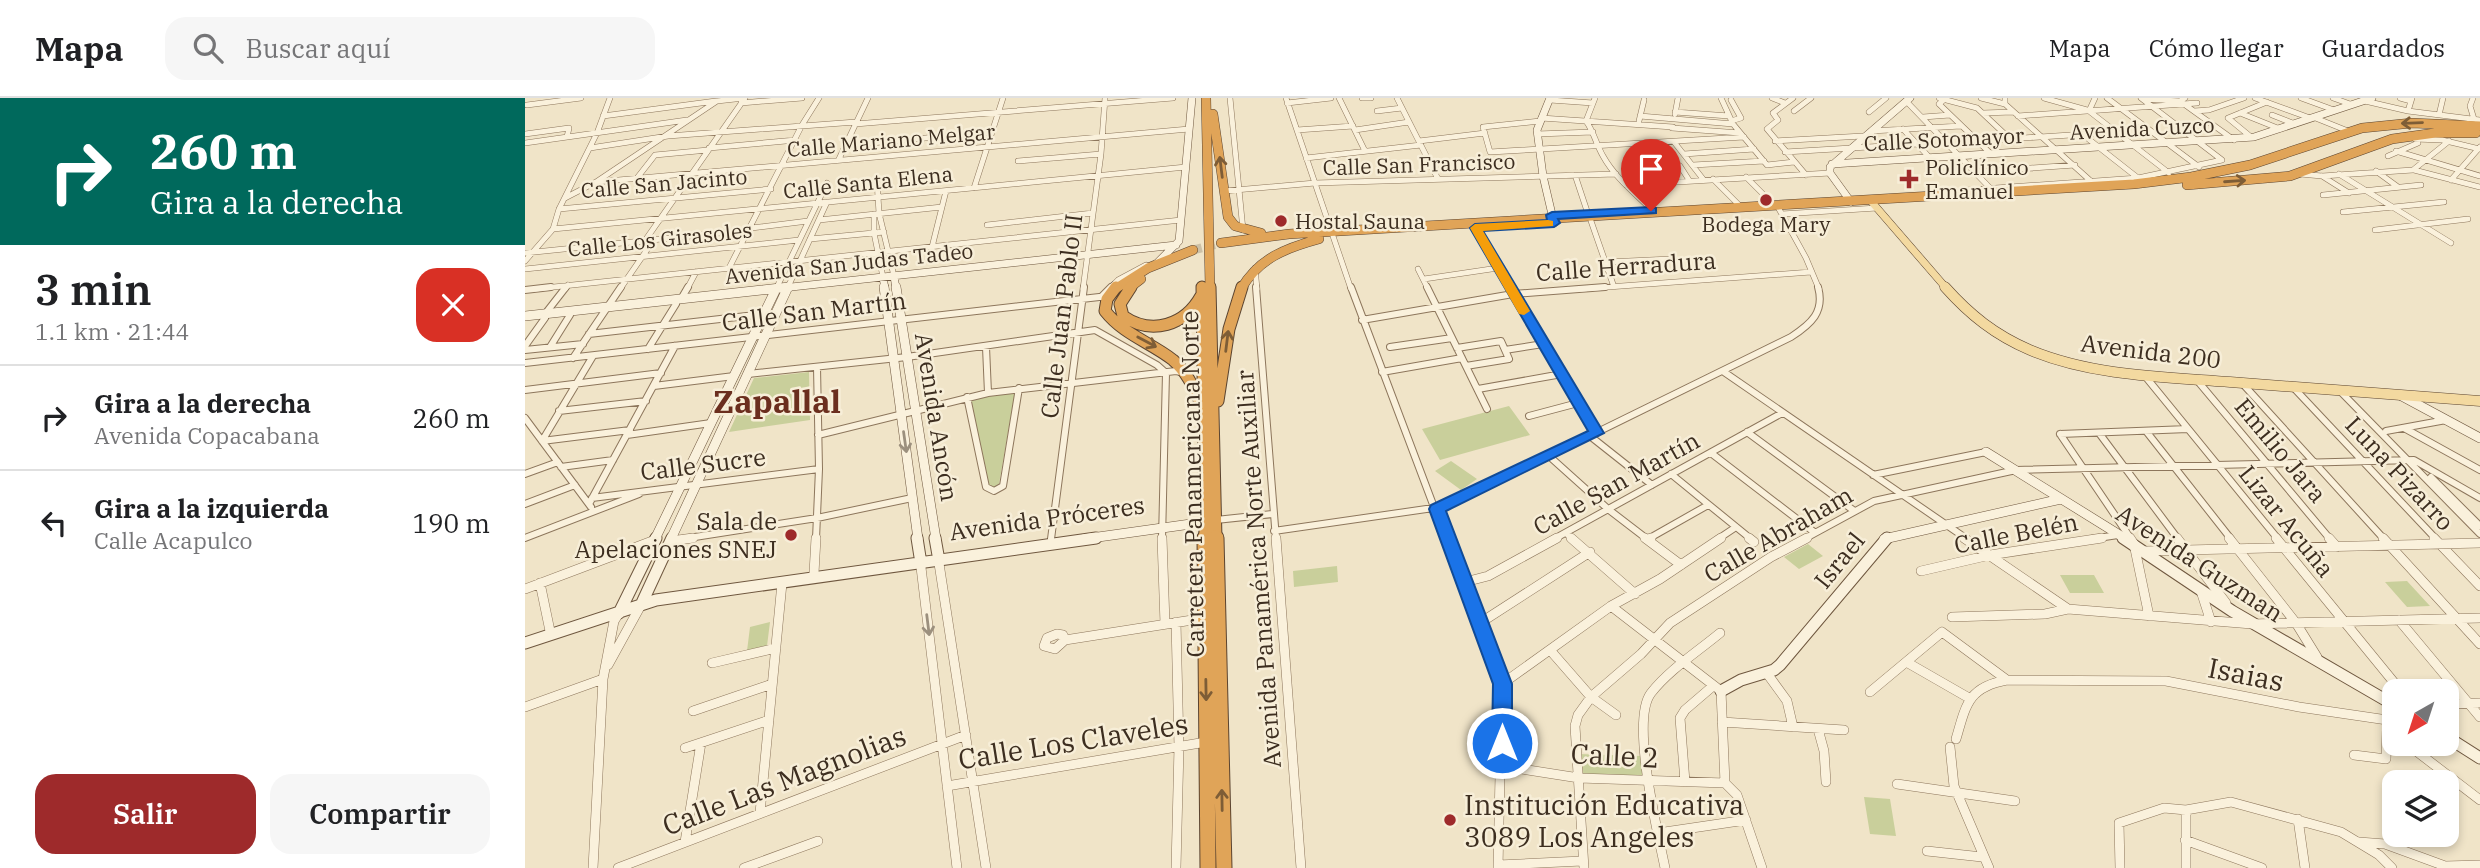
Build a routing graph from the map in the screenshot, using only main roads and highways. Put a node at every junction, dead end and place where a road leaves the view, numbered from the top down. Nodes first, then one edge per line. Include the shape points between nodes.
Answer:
1 (1200, 98) edge
2 (1207, 98) edge
3 (2478, 121) edge
4 (2480, 133) edge
5 (1872, 202) junction
6 (1589, 216) junction
7 (1553, 219) junction
8 (1289, 234) junction
9 (1333, 235) junction
10 (1202, 293) junction
11 (2344, 392) junction
12 (2411, 399) junction
13 (2480, 401) edge
14 (1208, 408) junction
15 (2480, 408) edge
16 (1208, 520) junction
17 (1209, 868) edge
18 (1224, 868) edge

1 - 10 highway, Carretera Panamericana Norte
8 -> 2 highway via 1243,230 1228,218
2 - 14 highway, Carretera Panamericana Norte
3 -> 5 highway via 2348,131 2251,165 2141,180
5 -> 4 highway via 2300,174 2392,139
5 - 6 highway
5 - 6 highway
5 - 11 main road, Avenida 200 via 1965,310 1987,328 2046,356 2144,375
6 - 7 highway
7 - 9 highway
7 - 9 highway
8 - 9 highway
8 - 9 highway via 1221,246
14 -> 9 highway via 1221,391 1230,317 1242,282 1287,248
10 - 14 highway, Carretera Panamericana Norte
10 -> 14 highway via 1187,317 1165,325 1132,323 1120,308 1131,285 1193,253 1159,261 1105,296 1106,311 1114,324 1161,350 1171,370 1186,374
11 - 12 main road, Avenida 200
11 - 12 main road, Avenida 200 via 2400,394
12 - 13 main road, Avenida 200
12 - 15 main road, Avenida 200
14 - 16 highway, Carretera Panamericana Norte
16 -> 17 highway, Carretera Panamericana Norte
18 -> 16 highway, Carretera Panamericana Norte

